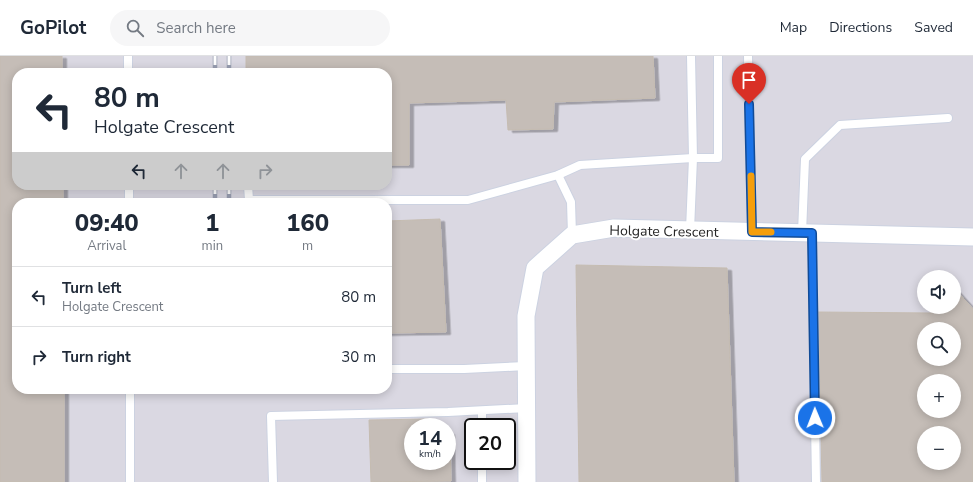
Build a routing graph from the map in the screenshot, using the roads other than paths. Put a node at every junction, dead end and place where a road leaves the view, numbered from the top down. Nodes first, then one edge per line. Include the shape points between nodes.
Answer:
1 (128, 56) edge
2 (692, 56) edge
3 (718, 56) edge
4 (748, 56) edge
5 (128, 68) edge
6 (948, 118) dead end
7 (693, 158) junction
8 (558, 175) junction
9 (392, 200) edge
10 (690, 230) junction
11 (752, 232) junction
12 (807, 233) junction
13 (572, 234) junction
14 (973, 237) edge
15 (526, 366) junction
16 (392, 369) edge
17 (130, 394) edge
18 (527, 408) junction
19 (482, 410) junction
20 (482, 418) edge
21 (482, 470) edge
22 (130, 482) edge
23 (273, 482) edge
24 (482, 482) edge
25 (527, 482) edge
26 (816, 482) edge

1 - 5 lane
2 - 7 lane
3 - 7 lane via 718,158
4 - 11 lane
6 - 12 lane via 840,125 805,159
7 - 8 lane via 580,165
7 - 10 lane
8 - 9 lane via 468,200
8 - 13 lane via 571,202
10 - 11 street, Holgate Crescent
10 - 13 street, Holgate Crescent via 614,228
11 - 12 street, Holgate Crescent
12 - 14 street, Holgate Crescent
12 - 26 lane
13 - 15 street via 535,268 526,316
15 - 16 lane
15 - 18 street
17 - 22 lane
18 - 19 lane
18 - 25 street
19 - 20 lane
19 - 23 lane via 271,416
21 - 24 lane

